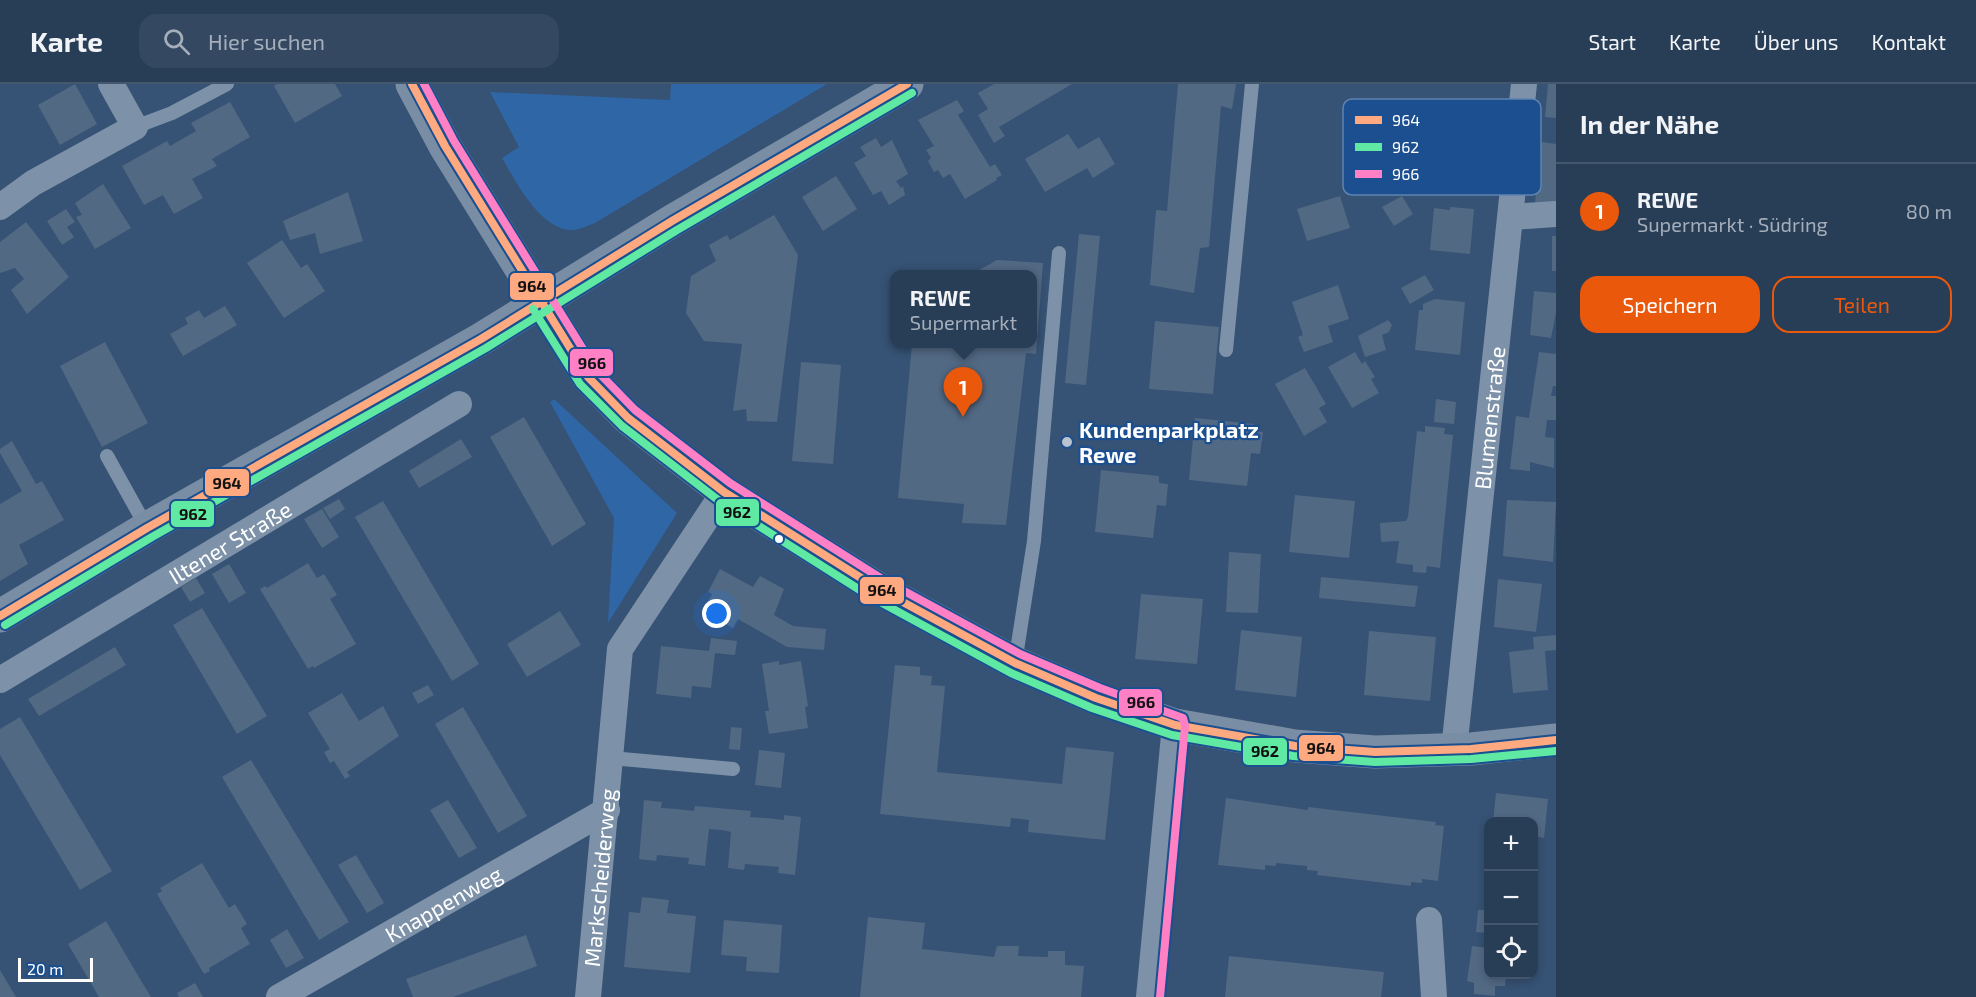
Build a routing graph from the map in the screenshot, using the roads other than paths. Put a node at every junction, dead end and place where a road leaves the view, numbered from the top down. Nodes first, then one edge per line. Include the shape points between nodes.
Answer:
1 (111, 84) edge
2 (227, 84) edge
3 (412, 84) edge
4 (907, 84) edge
5 (1252, 84) edge
6 (1524, 84) edge
7 (1523, 99) edge
8 (135, 127) junction
9 (1513, 195) edge
10 (0, 207) edge
11 (1556, 214) edge
12 (1511, 217) junction
13 (1059, 253) dead end
14 (542, 303) junction
15 (1226, 350) dead end
16 (459, 404) dead end
17 (107, 456) dead end
18 (724, 492) junction
19 (147, 528) junction
20 (0, 616) edge
21 (1015, 663) junction
22 (0, 680) edge
23 (1175, 725) junction
24 (1556, 740) edge
25 (1454, 750) junction
26 (611, 758) junction
27 (733, 769) dead end
28 (606, 810) junction
29 (1429, 920) dead end
30 (279, 997) edge
31 (588, 997) edge
32 (1149, 997) edge
33 (1434, 997) edge

1 - 8 street
2 - 8 lane
3 - 14 street via 445,146
4 - 14 street via 672,221
5 - 15 lane
6 - 7 street, Blumenstraße
8 - 10 street via 33,183
9 - 12 street, Blumenstraße
11 - 12 street
12 - 25 street, Blumenstraße
13 - 21 lane via 1034,541
14 - 18 street via 588,377 620,410
14 - 19 street
16 - 22 street, Iltener Straße
17 - 19 lane
18 - 21 street via 877,588
18 - 26 street, Markscheiderweg via 620,650
19 - 20 street
21 - 23 street via 1096,698
23 - 25 street via 1295,746 1375,752
23 - 32 street
24 - 25 street
26 - 27 lane, Markscheiderweg
26 - 28 street, Markscheiderweg
28 - 30 street, Knappenweg
28 - 31 street, Markscheiderweg
29 - 33 street

